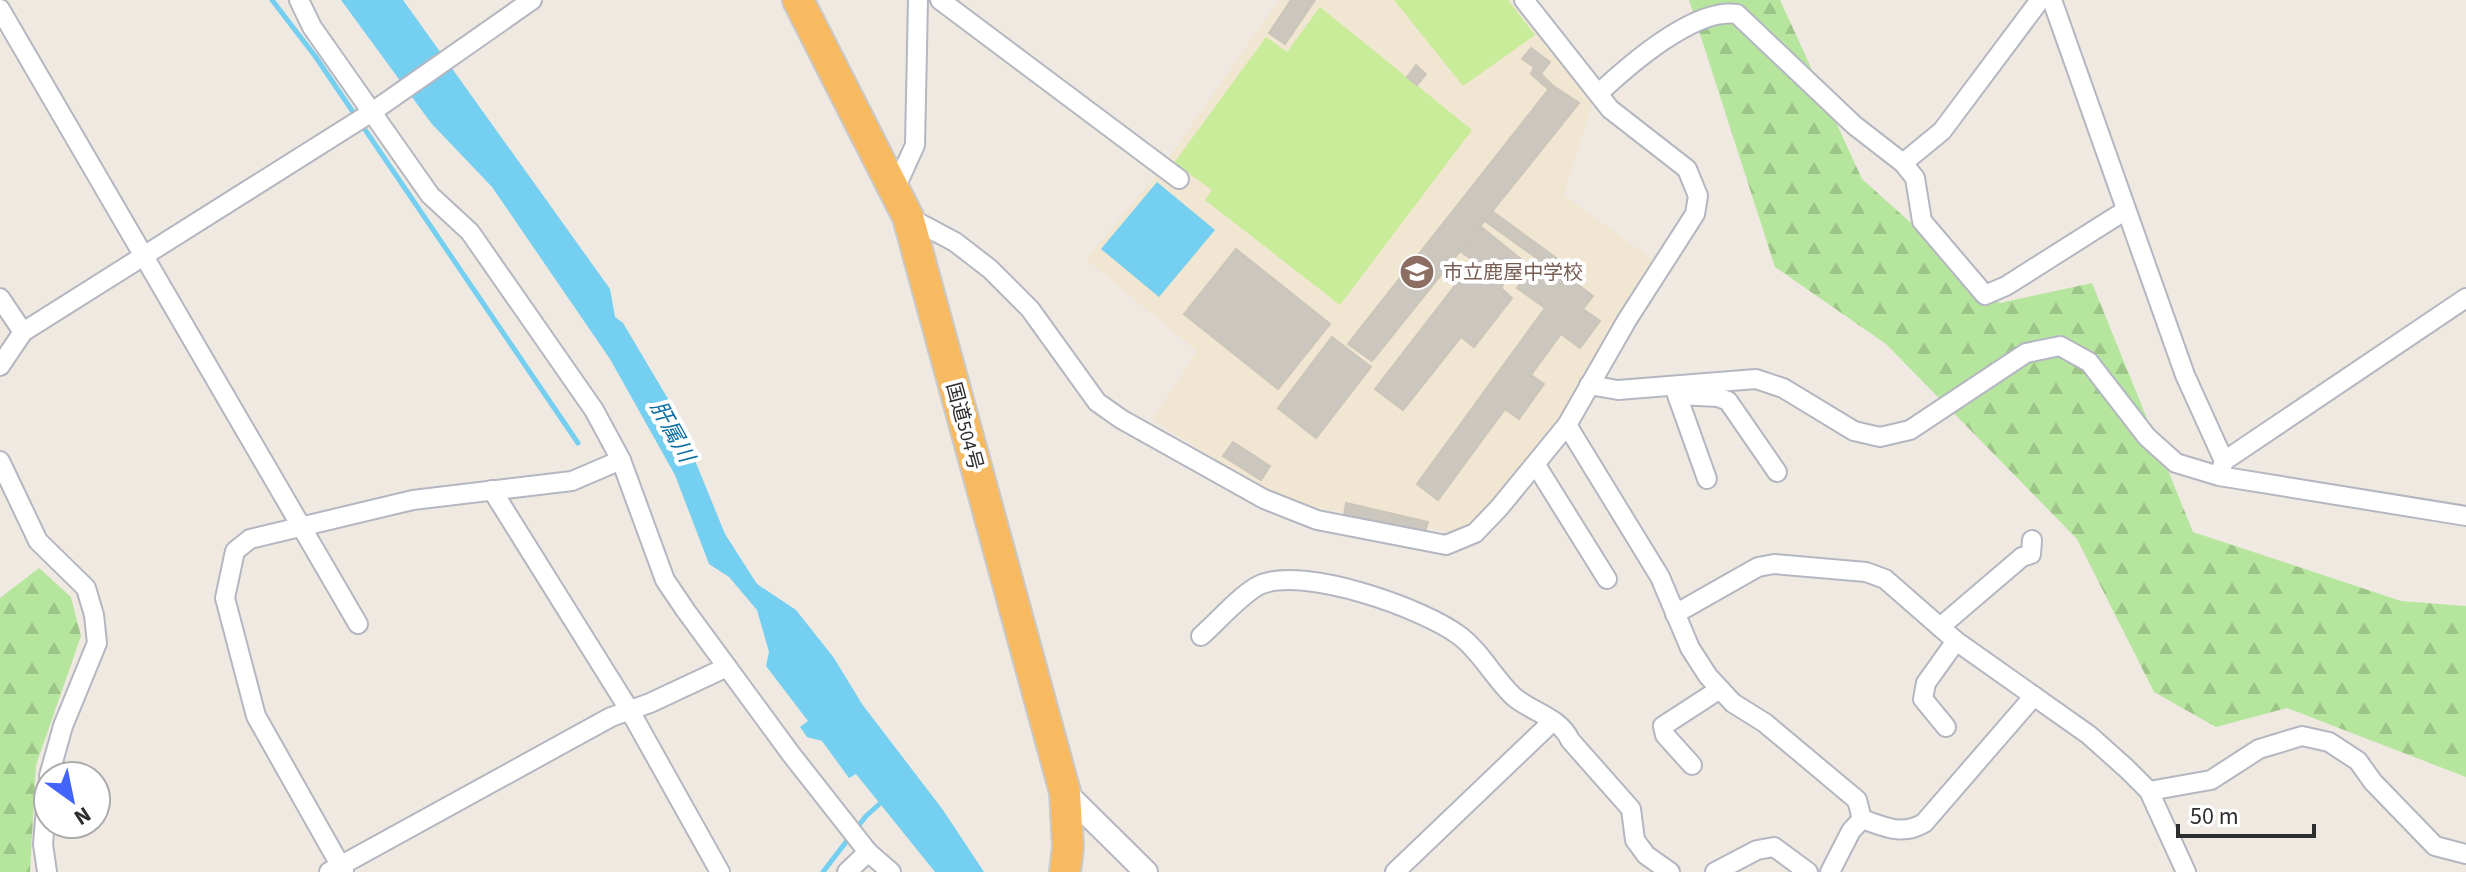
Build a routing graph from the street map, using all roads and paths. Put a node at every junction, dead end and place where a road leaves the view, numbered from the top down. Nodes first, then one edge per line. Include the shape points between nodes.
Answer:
1 (299, 0) edge
2 (532, 0) edge
3 (798, 0) edge
4 (918, 0) edge
5 (940, 0) edge
6 (1524, 0) edge
7 (2040, 0) edge
8 (2052, 0) edge
9 (0, 9) edge
10 (1599, 93) junction
11 (379, 106) junction
12 (1903, 163) junction
13 (1179, 179) dead end
14 (895, 189) junction
15 (2126, 210) junction
16 (908, 217) junction
17 (143, 256) junction
18 (0, 298) edge
19 (2466, 298) edge
20 (23, 332) junction
21 (0, 366) edge
22 (1589, 385) junction
23 (1673, 390) junction
24 (1567, 425) junction
25 (621, 460) junction
26 (0, 461) edge
27 (1536, 465) junction
28 (2222, 469) junction
29 (1777, 472) dead end
30 (1707, 479) dead end
31 (492, 490) junction
32 (2466, 516) edge
33 (302, 529) junction
34 (2032, 540) dead end
35 (1607, 579) dead end
36 (1675, 614) junction
37 (358, 624) dead end
38 (1940, 627) junction
39 (1201, 636) dead end
40 (1956, 641) junction
41 (727, 667) junction
42 (1720, 689) junction
43 (2034, 696) junction
44 (630, 711) junction
45 (1553, 721) junction
46 (1946, 727) dead end
47 (53, 760) edge
48 (1692, 765) dead end
49 (2149, 791) junction
50 (1065, 792) junction
51 (1862, 819) junction
52 (43, 840) edge
53 (868, 852) junction
54 (2466, 854) edge
55 (338, 870) edge
56 (47, 872) edge
57 (720, 872) edge
58 (847, 872) edge
59 (891, 872) edge
60 (1065, 872) edge
61 (1146, 872) edge
62 (1395, 872) edge
63 (1670, 872) edge
64 (1715, 872) edge
65 (1808, 872) edge
66 (1830, 872) edge
67 (2186, 872) edge

1 - 11 street via 312,27
2 - 11 street
3 - 14 highway, 国道504号
4 - 14 street via 915,145
5 - 13 street
6 - 10 street
7 - 12 street via 1942,131
8 - 15 street
9 - 17 street
10 - 12 street via 1634,60 1712,14 1737,14 1854,125
10 - 22 street via 1610,109 1687,169 1698,196 1695,214
11 - 17 street
11 - 25 street via 430,195 470,232 594,410
12 - 15 street via 1915,178 1922,221 1985,295
14 - 16 highway, 国道504号
15 - 28 street
16 - 27 street via 955,242 990,269 1030,309 1097,402 1231,482 1304,515 1446,545 1475,533
16 - 50 highway, 国道504号
17 - 20 street
17 - 33 street
18 - 20 street
19 - 28 street
20 - 21 street
22 - 23 street
22 - 24 street
23 - 28 street via 1756,379 1783,388 1854,431 1880,437 1910,430 2026,353 2060,346 2089,362 2147,437 2176,463
23 - 29 street via 1728,401
23 - 30 street
24 - 27 street
24 - 36 street via 1660,577
25 - 31 street via 572,481
25 - 41 street via 665,580
26 - 47 street via 38,541 86,588 94,615 97,643
27 - 35 street
28 - 32 street
31 - 33 street via 413,500
31 - 44 street
33 - 37 street
33 - 55 street via 250,539 235,551 225,598 256,716
34 - 38 street via 2031,554
36 - 38 street via 1758,567 1774,564 1866,572 1885,579
36 - 42 street via 1690,648
38 - 40 street
39 - 45 street via 1260,584 1336,584 1461,636 1515,697
40 - 43 street
40 - 46 street via 1926,683 1923,699
41 - 44 street
41 - 53 street
42 - 48 street via 1663,726
42 - 51 street via 1857,800
43 - 49 street via 2089,735
43 - 51 street via 1924,823 1897,831
44 - 55 street
44 - 57 street
45 - 62 street
45 - 63 street via 1631,809 1635,840 1646,855
49 - 54 street via 2211,780 2259,749 2302,736 2329,742 2358,761 2435,846
49 - 67 street
50 - 60 highway, 国道504号
50 - 61 street
51 - 66 street
52 - 56 street
53 - 58 street
53 - 59 street
64 - 65 street via 1774,847

